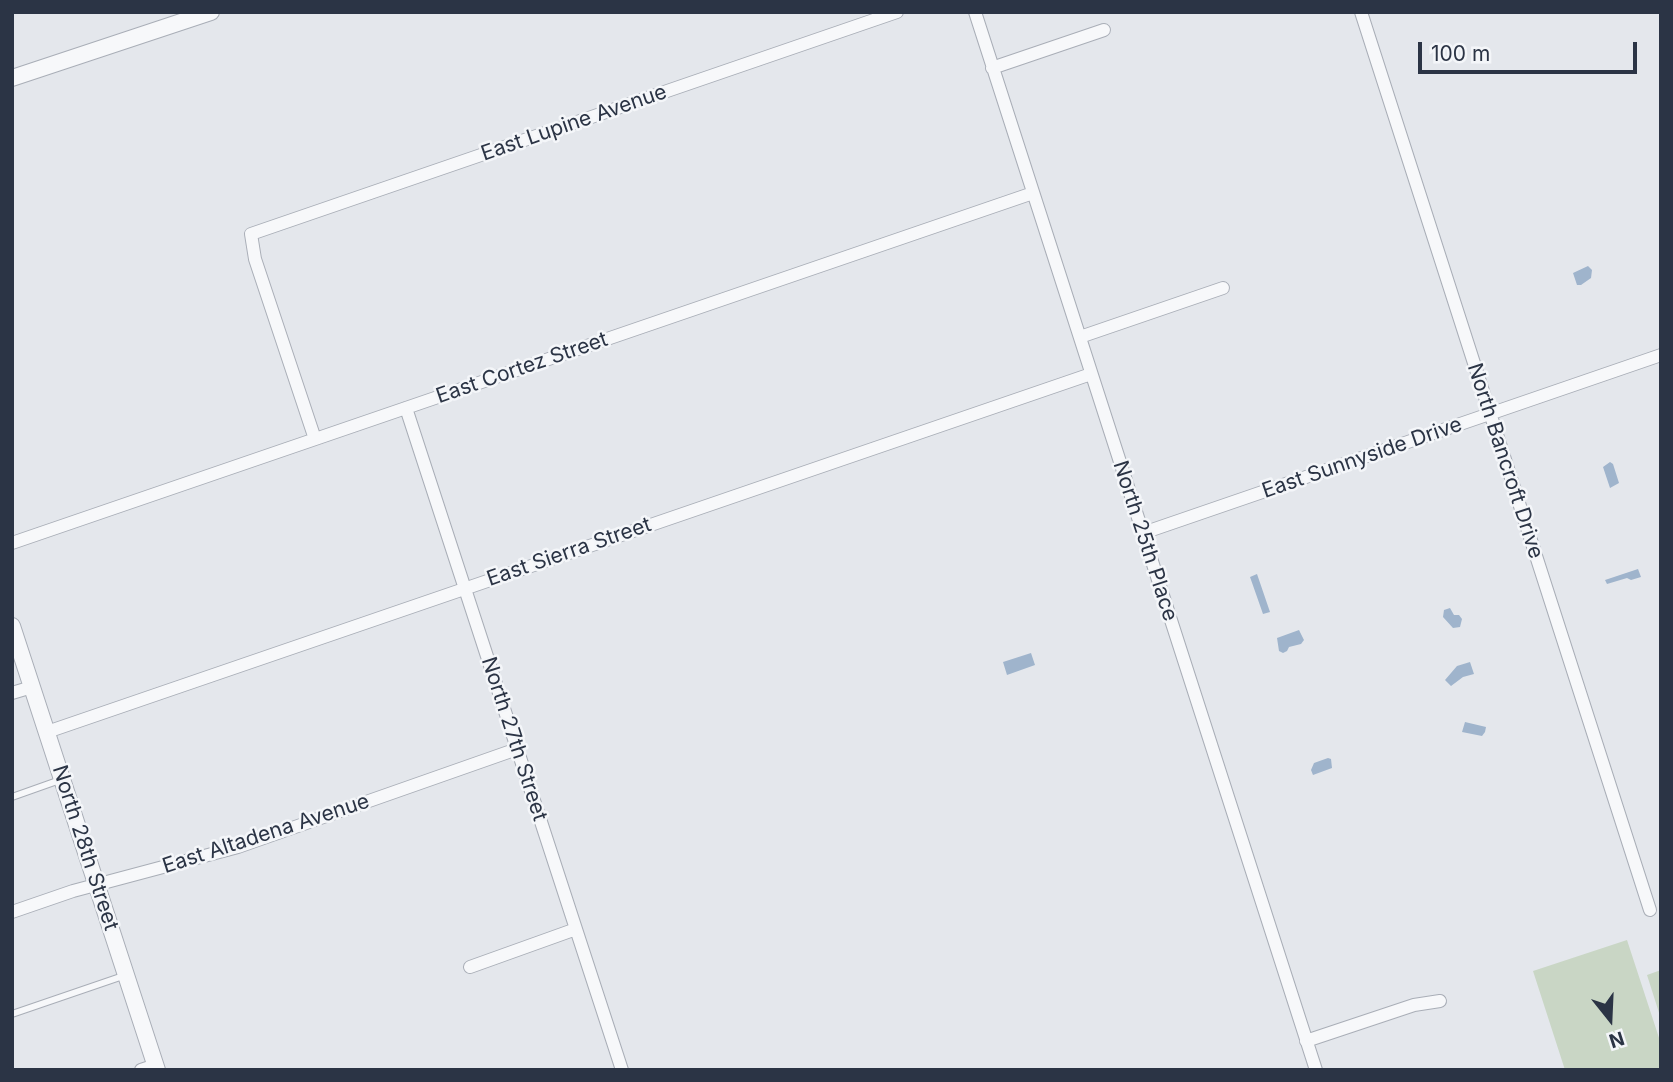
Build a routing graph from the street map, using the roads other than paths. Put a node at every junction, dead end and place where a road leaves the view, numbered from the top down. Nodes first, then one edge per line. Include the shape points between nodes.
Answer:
1 (897, 12) edge
2 (975, 12) edge
3 (1361, 12) edge
4 (208, 13) edge
5 (1104, 30) dead end
6 (992, 68) junction
7 (12, 78) edge
8 (1033, 193) junction
9 (1223, 288) dead end
10 (1080, 337) junction
11 (1661, 355) edge
12 (1091, 374) junction
13 (406, 408) junction
14 (1490, 415) junction
15 (315, 439) junction
16 (1143, 533) junction
17 (12, 543) edge
18 (465, 588) junction
19 (12, 626) edge
20 (32, 687) junction
21 (12, 693) edge
22 (47, 732) junction
23 (517, 749) junction
24 (63, 779) junction
25 (12, 797) edge
26 (96, 884) junction
27 (1650, 910) dead end
28 (12, 912) edge
29 (576, 929) junction
30 (470, 967) dead end
31 (126, 975) junction
32 (1440, 1001) dead end
33 (12, 1014) edge
34 (1306, 1041) junction
35 (152, 1068) edge
36 (622, 1070) edge
37 (1316, 1070) edge

1 - 15 street, East Lupine Avenue via 251,234 255,259
2 - 6 street, North 25th Place
3 - 14 street, North Bancroft Drive
4 - 7 street
5 - 6 street
6 - 8 street, North 25th Place
8 - 10 street, North 25th Place
8 - 13 street, East Cortez Street
9 - 10 street
10 - 12 street, North 25th Place
11 - 14 street, East Sunnyside Drive
12 - 16 street, North 25th Place
12 - 18 street, East Sierra Street
13 - 15 street, East Cortez Street
13 - 18 street, North 27th Street
14 - 16 street, East Sunnyside Drive
14 - 27 street, North Bancroft Drive
15 - 17 street, East Cortez Street
16 - 34 street, North 25th Place
18 - 22 street, East Sierra Street
18 - 23 street, North 27th Street
19 - 20 street, North 28th Street
20 - 21 street
20 - 22 street, North 28th Street
22 - 24 street, North 28th Street
23 - 26 street, East Altadena Avenue via 238,847
23 - 29 street, North 27th Street
24 - 25 lane
24 - 26 street, North 28th Street
26 - 28 street, East Altadena Avenue
26 - 31 street, North 28th Street
29 - 30 street
29 - 36 street, North 27th Street
31 - 33 lane
31 - 35 street, North 28th Street
32 - 34 street via 1414,1004
34 - 37 street, North 25th Place

